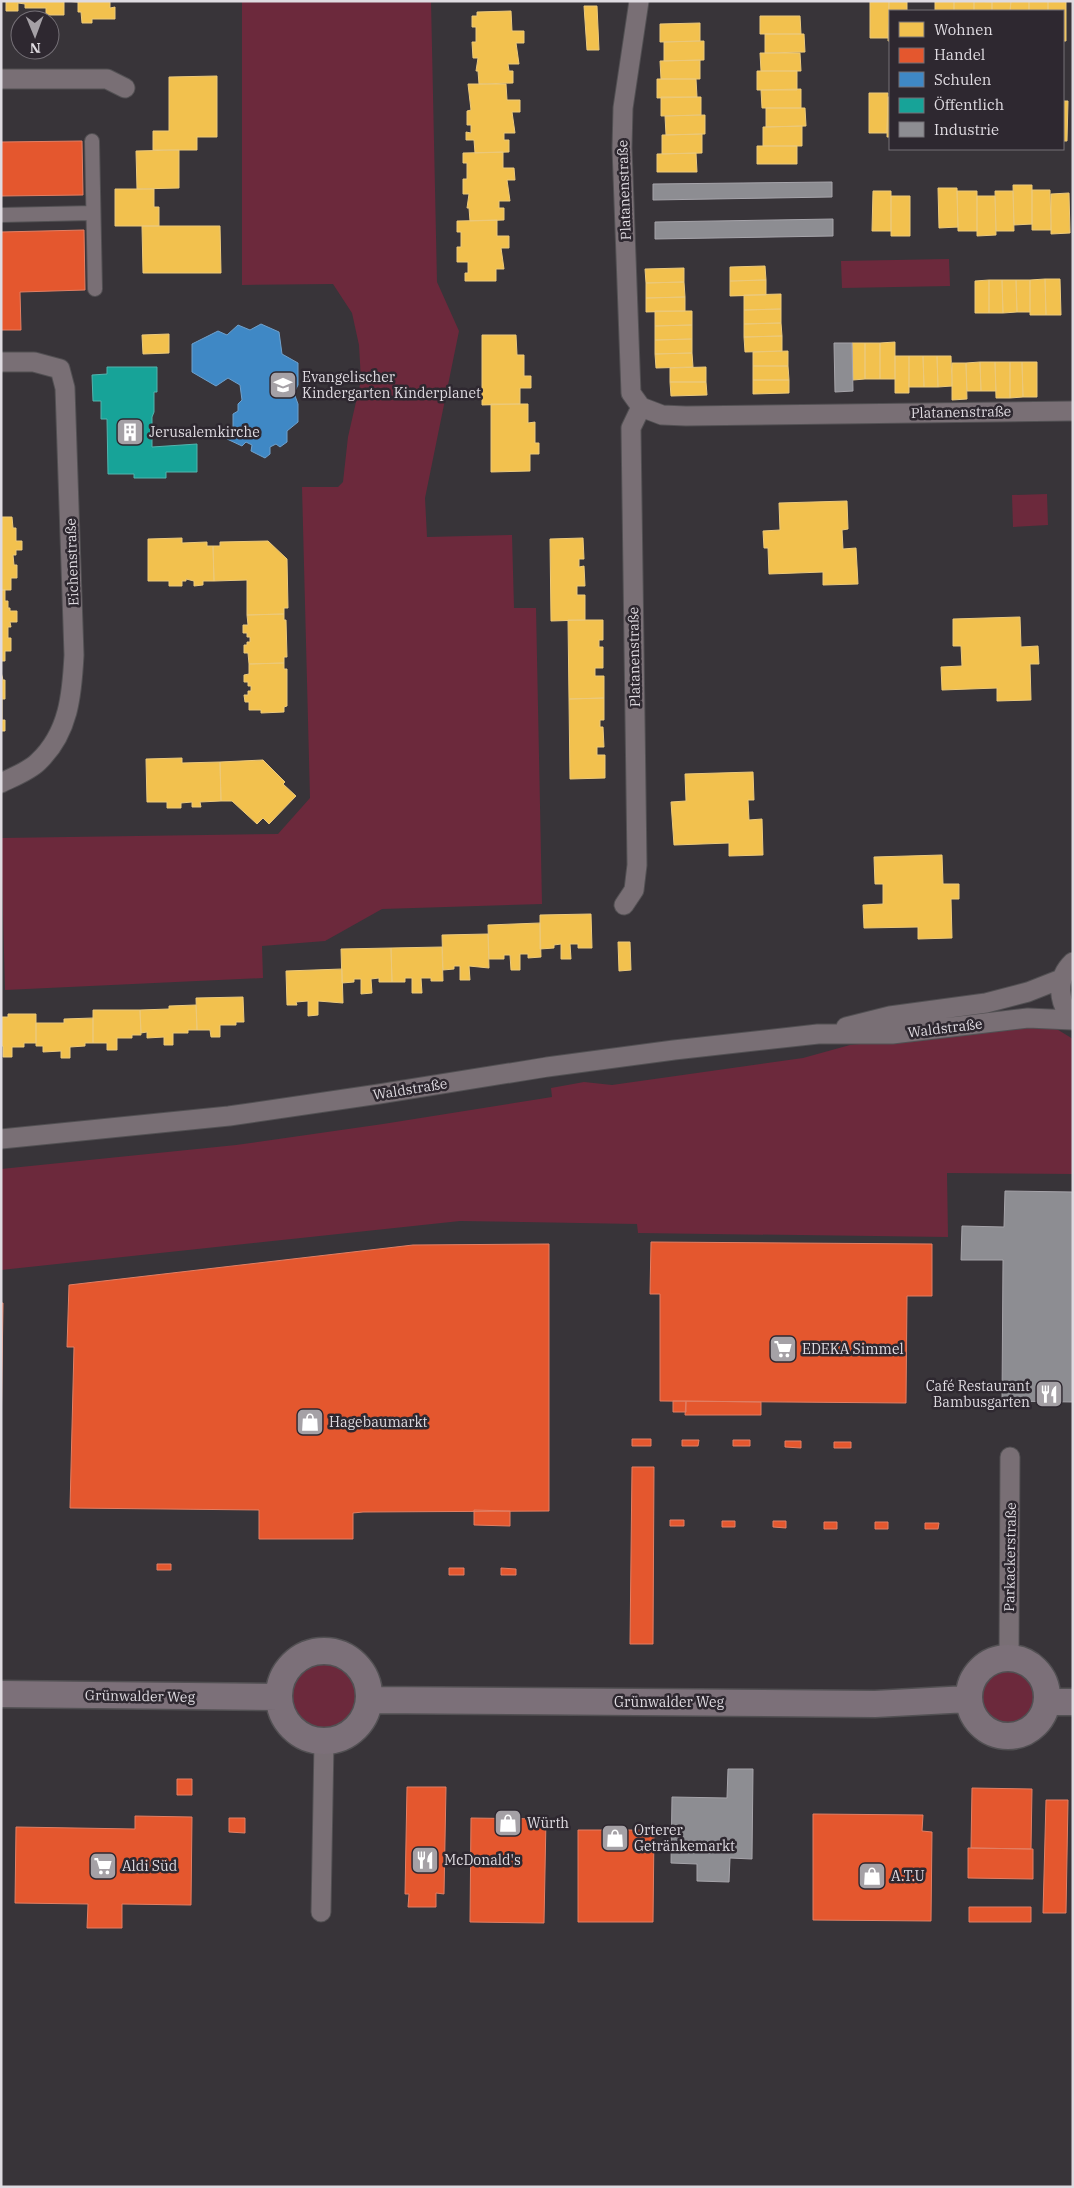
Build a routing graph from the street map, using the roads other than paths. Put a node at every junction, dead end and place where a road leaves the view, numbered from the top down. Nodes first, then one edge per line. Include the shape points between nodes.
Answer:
1 (639, 1) edge
2 (1, 79) edge
3 (125, 88) dead end
4 (92, 141) dead end
5 (93, 213) junction
6 (1, 215) edge
7 (95, 290) dead end
8 (1, 362) edge
9 (641, 407) junction
10 (1073, 411) edge
11 (1, 783) edge
12 (624, 906) dead end
13 (1073, 962) edge
14 (1061, 979) junction
15 (1073, 1020) edge
16 (818, 1034) junction
17 (1, 1139) edge
18 (1010, 1458) dead end
19 (1009, 1657) junction
20 (1, 1694) edge
21 (279, 1698) junction
22 (968, 1699) junction
23 (370, 1700) junction
24 (1047, 1702) junction
25 (1073, 1702) edge
26 (324, 1742) junction
27 (321, 1912) dead end

1 - 9 street, Platanenstraße via 623,108 622,148 631,393
2 - 3 street via 107,79
4 - 5 street
5 - 6 street
5 - 7 street
8 - 11 street, Eichenstraße via 34,362 60,369 65,388 74,655 72,697 62,729 38,763
9 - 10 street, Platanenstraße via 662,415 686,416
9 - 12 street, Platanenstraße via 631,428 637,865 634,890
13 - 14 street
14 - 15 street, Waldstraße via 1061,1001
14 - 16 street, Waldstraße via 986,1004 890,1016
15 - 16 street, Waldstraße via 1028,1018 892,1034
16 - 17 street, Waldstraße via 547,1067 229,1116
18 - 19 street, Parkackerstraße
19 - 22 main road via 984,1665 975,1675
19 - 24 main road via 1028,1663 1042,1676
20 - 21 main road, Grünwalder Weg
21 - 23 main road via 281,1683 288,1670 311,1653 324,1651 348,1658 358,1666 365,1676
21 - 26 main road via 286,1721 294,1730
22 - 23 main road, Grünwalder Weg via 875,1704
22 - 24 main road via 980,1725 992,1733 1009,1736 1025,1733 1036,1725
23 - 26 main road via 360,1725 350,1734
24 - 25 main road
26 - 27 street

